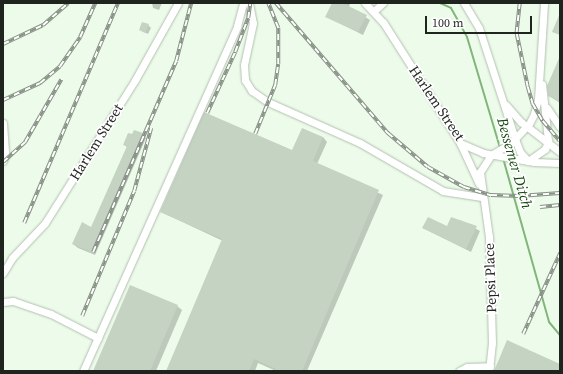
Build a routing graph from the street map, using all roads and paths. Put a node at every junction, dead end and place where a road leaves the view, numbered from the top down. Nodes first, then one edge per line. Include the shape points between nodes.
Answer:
1 (178, 3) edge
2 (243, 3) edge
3 (249, 3) edge
4 (365, 3) edge
5 (383, 3) edge
6 (464, 3) edge
7 (544, 3) edge
8 (374, 11) junction
9 (540, 70) junction
10 (505, 104) junction
11 (545, 104) junction
12 (3, 123) edge
13 (526, 127) junction
14 (560, 128) edge
15 (515, 139) junction
16 (460, 142) junction
17 (547, 143) junction
18 (560, 152) edge
19 (491, 155) junction
20 (3, 161) edge
21 (528, 161) junction
22 (560, 163) edge
23 (480, 186) junction
24 (482, 197) junction
25 (3, 273) edge
26 (3, 302) edge
27 (98, 338) junction
28 (489, 368) edge
29 (84, 371) edge
30 (459, 371) edge

1 - 25 lane, Harlem Street via 135,80 45,223 12,258
2 - 27 lane via 234,32
3 - 24 lane via 253,23 244,65 245,80 252,91 268,102 360,143 442,191
4 - 8 lane, Harlem Street
5 - 8 lane
6 - 10 lane via 479,28
7 - 9 lane
8 - 16 lane, Harlem Street
9 - 11 lane
9 - 13 lane via 538,99
10 - 13 lane
10 - 15 lane
11 - 14 lane
11 - 17 lane
12 - 20 lane
13 - 15 lane
13 - 17 lane
15 - 19 lane
15 - 21 lane via 520,152
16 - 19 lane, Harlem Street
16 - 23 lane
17 - 18 lane
17 - 21 lane via 536,157
19 - 21 lane, Harlem Street
19 - 23 lane via 480,172
21 - 22 lane, Harlem Street
23 - 24 lane, Pepsi Place
24 - 28 lane, Pepsi Place via 489,237 492,343
26 - 27 lane via 13,301 51,314
27 - 29 lane
28 - 30 lane via 467,366

